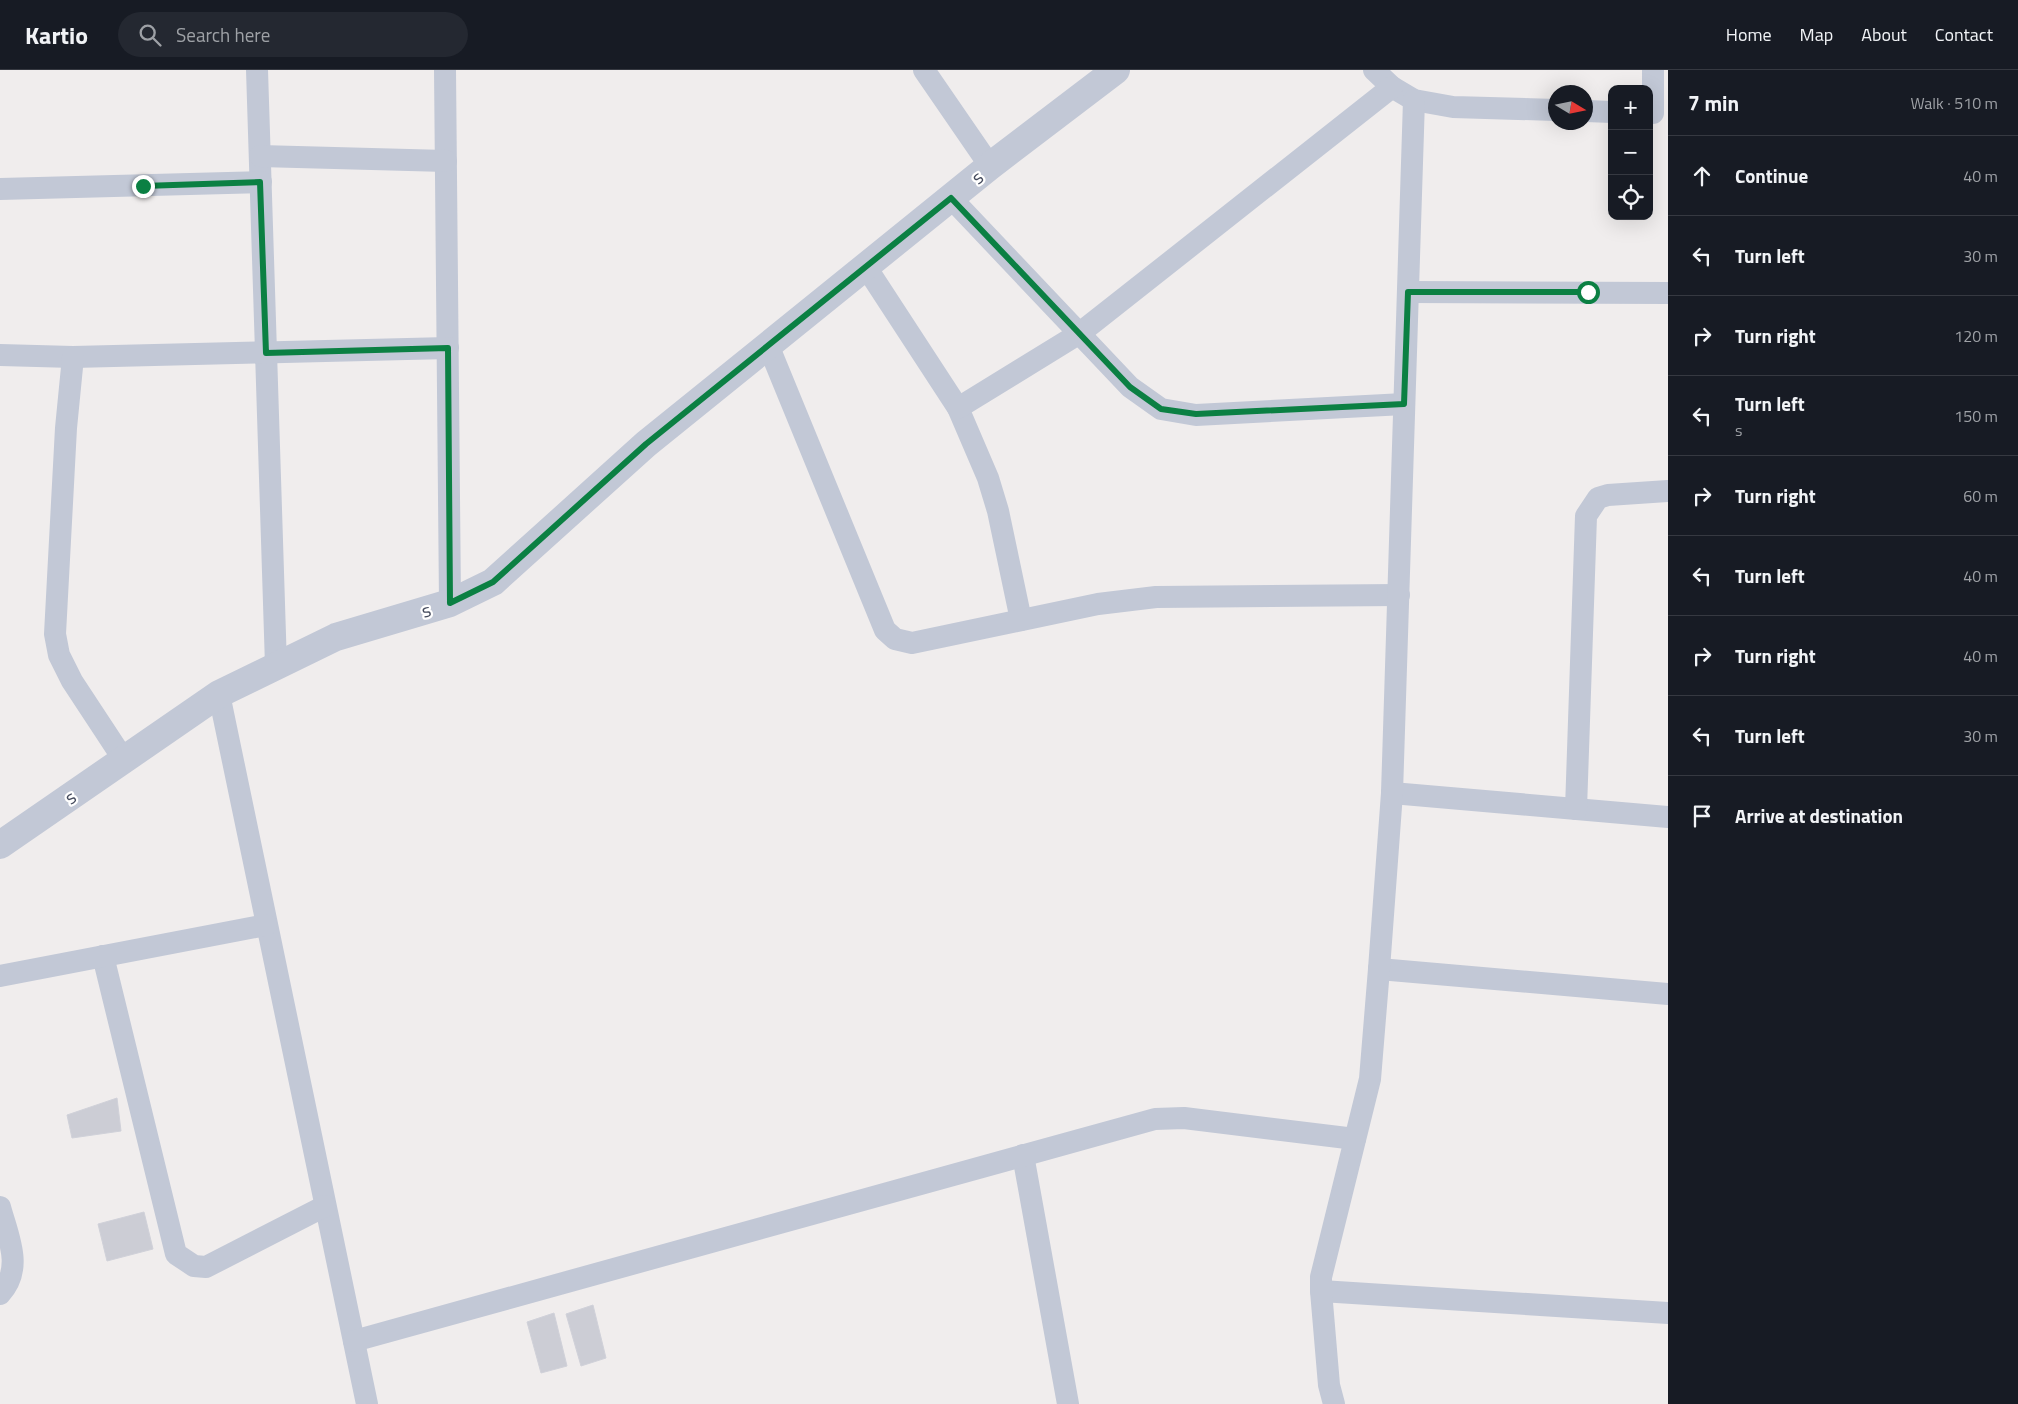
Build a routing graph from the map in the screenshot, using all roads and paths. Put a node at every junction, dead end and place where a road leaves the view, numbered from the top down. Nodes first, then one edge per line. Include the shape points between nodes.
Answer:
1 (257, 70) edge
2 (445, 70) edge
3 (924, 70) edge
4 (1116, 70) edge
5 (1374, 70) edge
6 (1653, 70) edge
7 (1392, 87) junction
8 (1414, 100) junction
9 (1548, 110) edge
10 (1593, 111) edge
11 (1608, 112) edge
12 (1657, 113) edge
13 (260, 156) junction
14 (446, 161) junction
15 (990, 166) junction
16 (260, 182) junction
17 (0, 189) edge
18 (951, 198) junction
19 (866, 267) junction
20 (1408, 292) junction
21 (1668, 293) edge
22 (1080, 334) junction
23 (768, 345) junction
24 (448, 348) junction
25 (266, 353) junction
26 (0, 355) edge
27 (73, 357) junction
28 (1404, 404) junction
29 (958, 408) junction
30 (1668, 491) edge
31 (1399, 595) junction
32 (450, 603) junction
33 (1021, 620) junction
34 (276, 666) junction
35 (219, 694) junction
36 (124, 760) junction
37 (1392, 794) junction
38 (1576, 809) junction
39 (1668, 817) edge
40 (0, 845) edge
41 (266, 925) junction
42 (103, 956) junction
43 (1379, 969) junction
44 (0, 976) edge
45 (1668, 994) edge
46 (1355, 1139) junction
47 (1024, 1156) junction
48 (325, 1206) junction
49 (0, 1207) edge
50 (1321, 1291) junction
51 (0, 1294) edge
52 (1668, 1313) edge
53 (354, 1341) junction
54 (367, 1404) edge
55 (1068, 1404) edge
56 (1334, 1404) edge

1 - 13 street
2 - 14 street
3 - 15 street
4 - 15 street, s
5 - 7 street
6 - 12 street
7 - 8 street
7 - 22 street
8 - 9 street via 1453,107
8 - 20 street
10 - 11 street
13 - 14 street
13 - 16 street
14 - 24 street
15 - 18 street, s
16 - 17 street
16 - 25 street
18 - 19 street, s
18 - 22 street
19 - 23 street, s
19 - 29 street
20 - 21 street
20 - 28 street
22 - 28 street via 1130,387 1161,409 1196,414
22 - 29 street
23 - 32 street, s via 646,444 493,582
23 - 33 street via 885,630 896,639 912,643
24 - 25 street
24 - 32 street
25 - 27 street
25 - 34 street
26 - 27 street
27 - 36 street via 66,428 56,634 60,655 72,681
28 - 31 street
29 - 33 street via 988,478 998,511
30 - 38 street via 1598,498 1586,516
31 - 33 street via 1156,597 1098,604
31 - 37 street
32 - 34 street, s via 336,637
34 - 35 street, s
35 - 36 street, s
35 - 41 street
36 - 40 street, s
37 - 38 street
37 - 43 street
38 - 39 street
41 - 42 street
41 - 48 street
42 - 44 street
42 - 48 street via 176,1254 194,1266 206,1268
43 - 45 street
43 - 46 street via 1370,1079
46 - 47 street via 1184,1118 1155,1119
46 - 50 street via 1324,1264
47 - 53 street
47 - 55 street
48 - 53 street
49 - 51 street via 14,1264 9,1282
50 - 52 street
50 - 56 street
53 - 54 street

